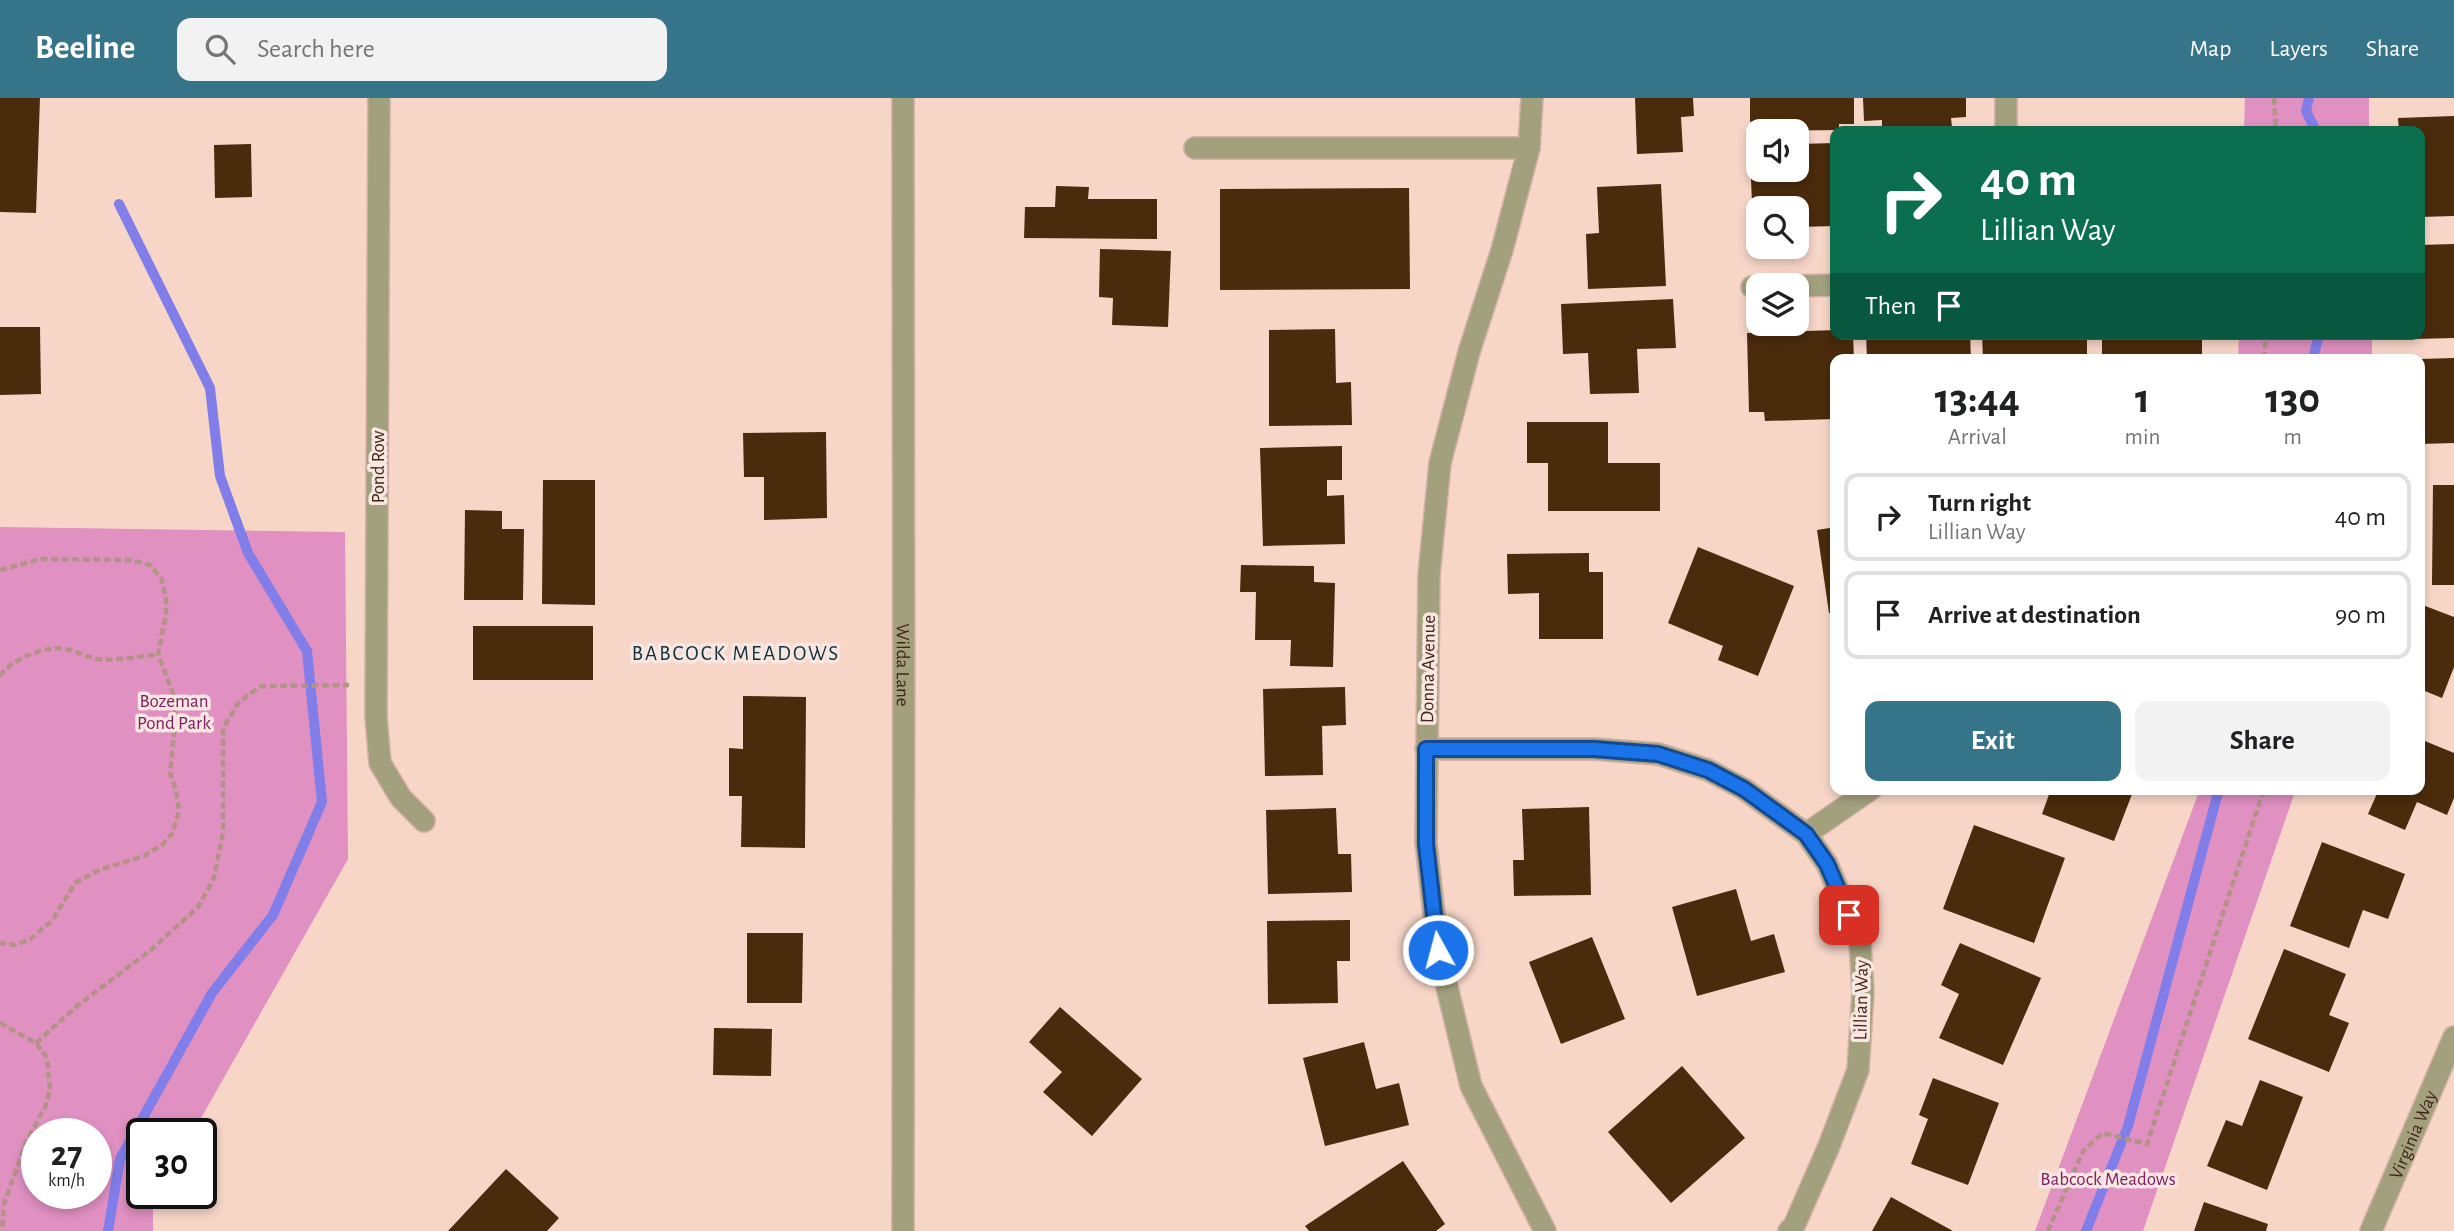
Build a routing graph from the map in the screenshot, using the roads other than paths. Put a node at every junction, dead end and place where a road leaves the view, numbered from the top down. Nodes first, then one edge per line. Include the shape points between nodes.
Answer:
1 (379, 98) edge
2 (903, 98) edge
3 (1532, 98) edge
4 (2006, 98) edge
5 (2006, 126) edge
6 (1195, 148) dead end
7 (1529, 148) junction
8 (1830, 285) edge
9 (1809, 286) edge
10 (1426, 749) junction
11 (1862, 795) edge
12 (424, 821) dead end
13 (1806, 834) junction
14 (2454, 1037) edge
15 (904, 1231) edge
16 (1545, 1231) edge
17 (1789, 1231) edge
18 (2371, 1231) edge

1 - 12 street, Pond Row via 376,716 380,763 401,797
2 - 15 street, Wilda Lane
3 - 7 street, Donna Avenue
4 - 5 street
6 - 7 street
7 - 10 street, Donna Avenue via 1440,463 1429,575
8 - 9 street
10 - 13 street, Lillian Way via 1594,749 1658,754 1732,782
10 - 16 street, Donna Avenue via 1426,844 1438,950 1471,1086
11 - 13 street
13 - 17 street, Lillian Way via 1827,864 1860,941 1863,992 1858,1070
14 - 18 street, Virginia Way

